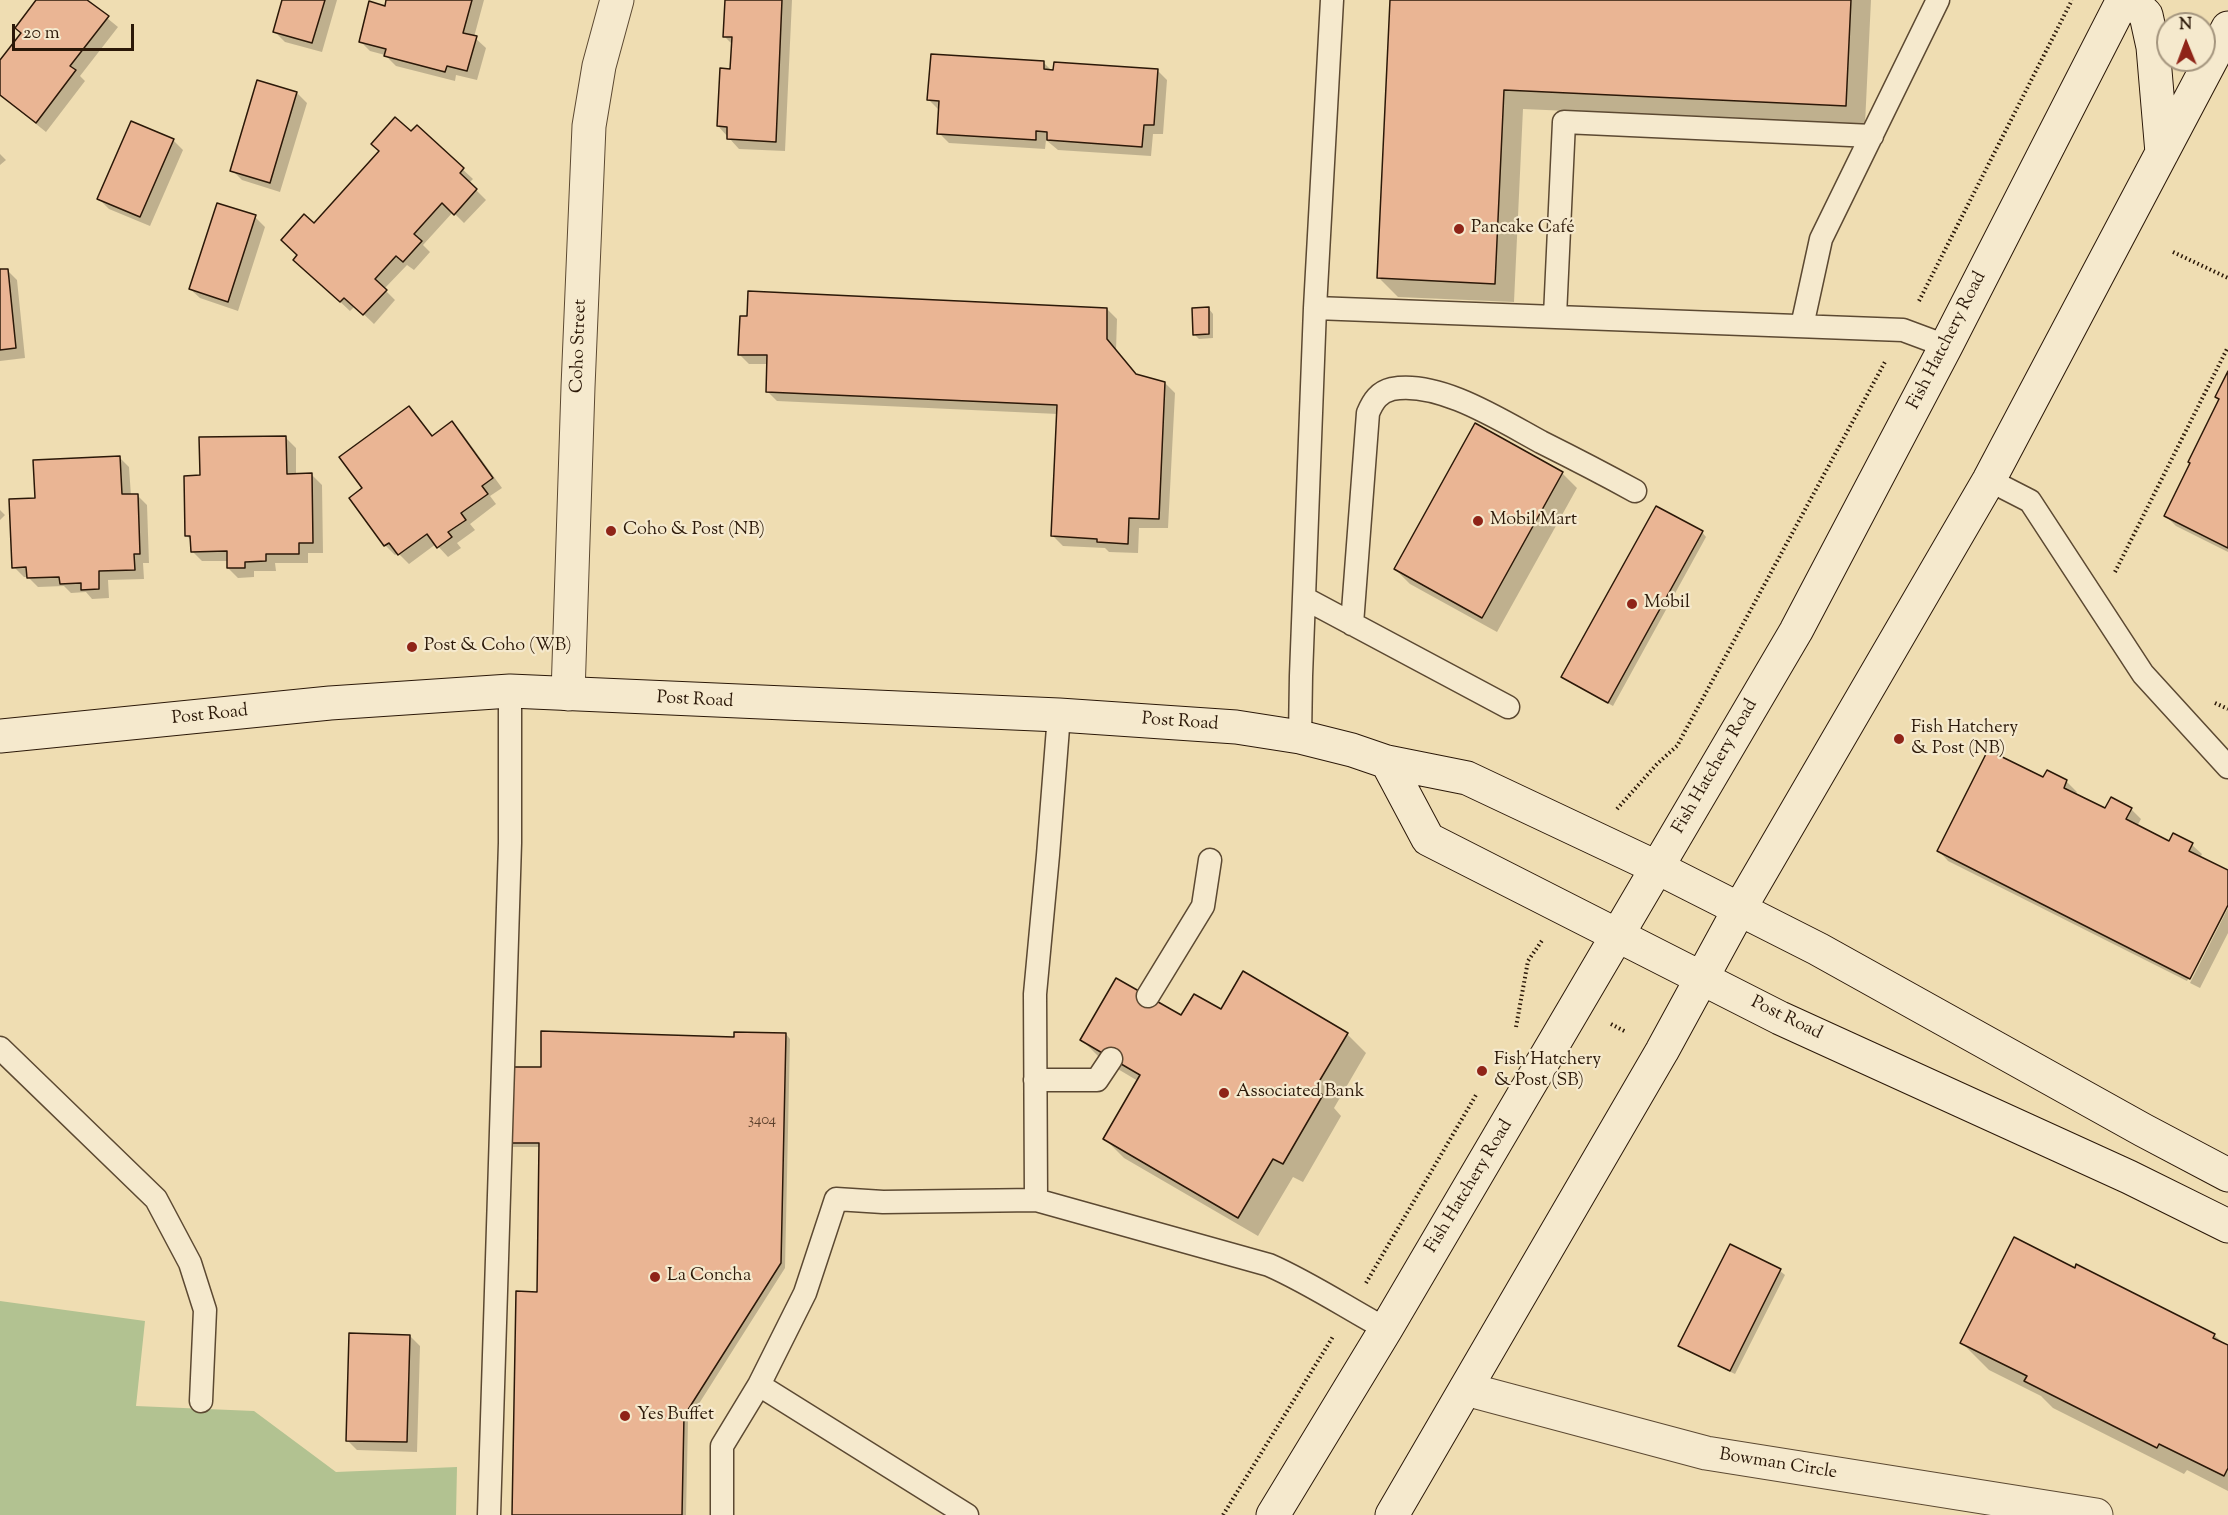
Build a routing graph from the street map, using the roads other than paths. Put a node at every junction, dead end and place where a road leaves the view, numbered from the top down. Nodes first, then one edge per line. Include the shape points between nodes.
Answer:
1 (617, 0) edge
2 (1332, 0) edge
3 (1938, 0) edge
4 (2123, 0) edge
5 (2131, 0) edge
6 (2228, 28) edge
7 (1872, 136) junction
8 (2162, 153) junction
9 (1315, 308) junction
10 (1555, 316) junction
11 (1802, 326) junction
12 (1946, 346) junction
13 (1989, 480) junction
14 (1635, 491) dead end
15 (1304, 598) junction
16 (1352, 624) junction
17 (510, 692) junction
18 (568, 694) junction
19 (1508, 707) dead end
20 (1059, 716) junction
21 (0, 736) edge
22 (1300, 737) junction
23 (1387, 762) junction
24 (2228, 767) edge
25 (1210, 861) dead end
26 (1658, 868) junction
27 (1740, 908) junction
28 (1619, 935) junction
29 (1701, 977) junction
30 (1148, 996) dead end
31 (0, 1048) edge
32 (1111, 1059) dead end
33 (1035, 1080) junction
34 (2228, 1175) edge
35 (1036, 1200) junction
36 (2228, 1226) edge
37 (1386, 1329) junction
38 (759, 1385) junction
39 (1466, 1389) junction
40 (201, 1401) dead end
41 (489, 1515) edge
42 (722, 1515) edge
43 (967, 1515) edge
44 (1273, 1515) edge
45 (1392, 1515) edge
46 (2096, 1515) edge

1 - 18 street, Coho Street via 599,66 589,126
2 - 9 lane
3 - 7 lane
4 - 12 street, Fish Hatchery Road
5 - 8 street via 2146,15 2153,47
6 - 8 street
7 - 10 lane via 1564,122
7 - 11 lane via 1821,239
8 - 13 street
9 - 10 lane
9 - 15 lane
10 - 11 lane
11 - 12 lane via 1903,330
12 - 26 street, Fish Hatchery Road via 1796,632
13 - 24 lane via 2030,501 2143,674
13 - 27 street
14 - 16 lane via 1452,398 1412,388 1381,393 1368,413
15 - 16 lane
15 - 22 lane
16 - 19 lane
17 - 18 street, Post Road
17 - 21 street, Post Road via 330,703
17 - 41 lane via 510,843
18 - 20 street, Post Road
20 - 22 street, Post Road via 1236,727
20 - 33 lane via 1035,994
22 - 23 street, Post Road
23 - 26 street, Post Road via 1467,778
23 - 28 street, Post Road via 1428,838
25 - 30 lane via 1203,906
26 - 27 street, Post Road
26 - 28 street, Fish Hatchery Road
27 - 29 street
27 - 34 street, Post Road
28 - 29 street, Post Road
28 - 37 street, Fish Hatchery Road
29 - 36 street, Post Road via 1780,1018
29 - 39 street
31 - 40 lane via 156,1199 190,1263 205,1310
32 - 33 lane via 1097,1080
33 - 35 lane
35 - 37 lane via 1269,1265
35 - 38 lane via 836,1199 806,1293
37 - 44 street, Fish Hatchery Road
38 - 42 lane via 722,1446
38 - 43 lane
39 - 45 street
39 - 46 street, Bowman Circle via 1706,1453

